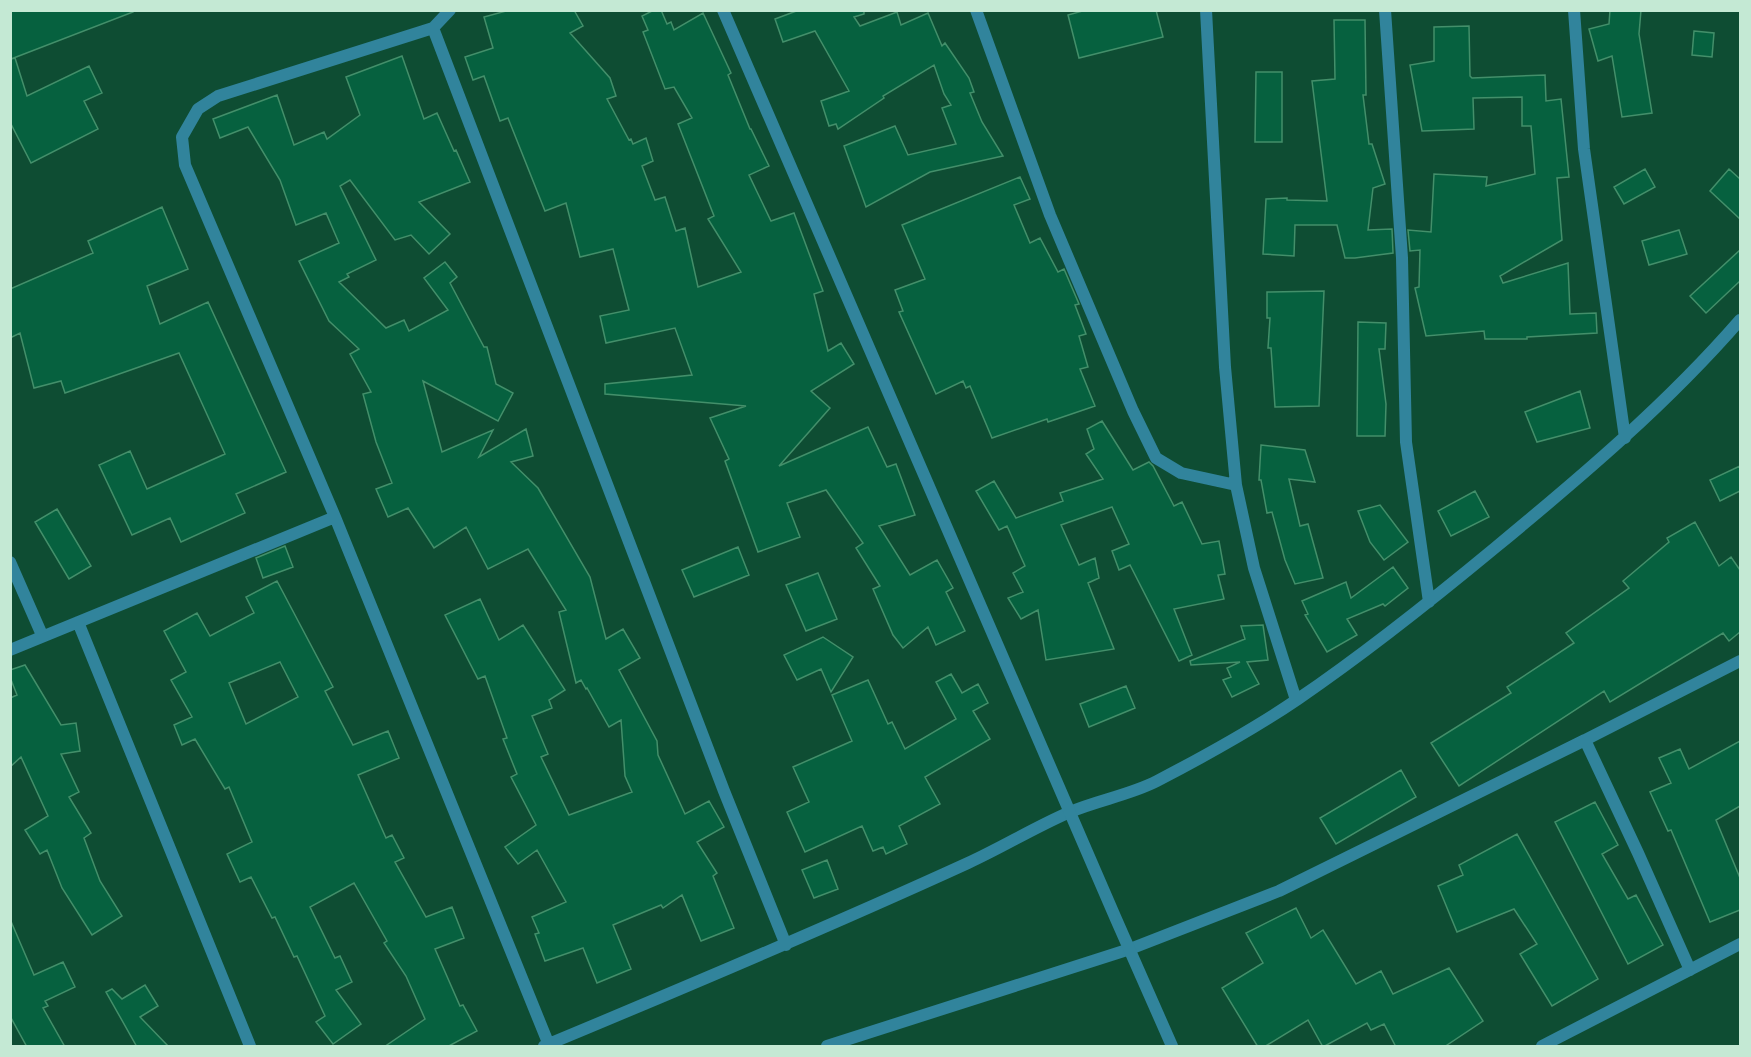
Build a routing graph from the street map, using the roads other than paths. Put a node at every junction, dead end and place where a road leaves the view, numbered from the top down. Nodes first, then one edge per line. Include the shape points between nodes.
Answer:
1 (450, 10) edge
2 (723, 10) edge
3 (976, 10) edge
4 (1206, 10) edge
5 (1385, 10) edge
6 (1574, 10) edge
7 (433, 28) junction
8 (1740, 320) edge
9 (1625, 438) junction
10 (1236, 485) junction
11 (335, 517) junction
12 (10, 562) edge
13 (1429, 602) junction
14 (78, 622) junction
15 (42, 635) junction
16 (10, 650) edge
17 (1740, 661) edge
18 (1296, 700) junction
19 (1585, 740) junction
20 (1070, 812) junction
21 (1740, 944) edge
22 (786, 945) junction
23 (1130, 949) junction
24 (1690, 970) junction
25 (546, 1046) edge
26 (250, 1047) edge
27 (827, 1047) edge
28 (1172, 1047) edge
29 (1542, 1047) edge

1 - 7 street
2 - 20 street
3 - 10 street via 1050,215 1156,458 1180,473
4 - 10 street via 1224,355
5 - 13 street via 1401,258 1406,442
6 - 9 street via 1584,149
7 - 11 street via 218,96 198,110 182,137 186,165
7 - 22 street
8 - 9 street
9 - 13 street
10 - 18 street via 1254,568
11 - 14 street
11 - 25 street
12 - 15 street
13 - 18 street
14 - 15 street
14 - 26 street
15 - 16 street
17 - 19 street
18 - 20 street via 1153,784
19 - 23 street via 1279,891
19 - 24 street
20 - 22 street
20 - 23 street
21 - 24 street
22 - 25 street
23 - 27 street
23 - 28 street
24 - 29 street

